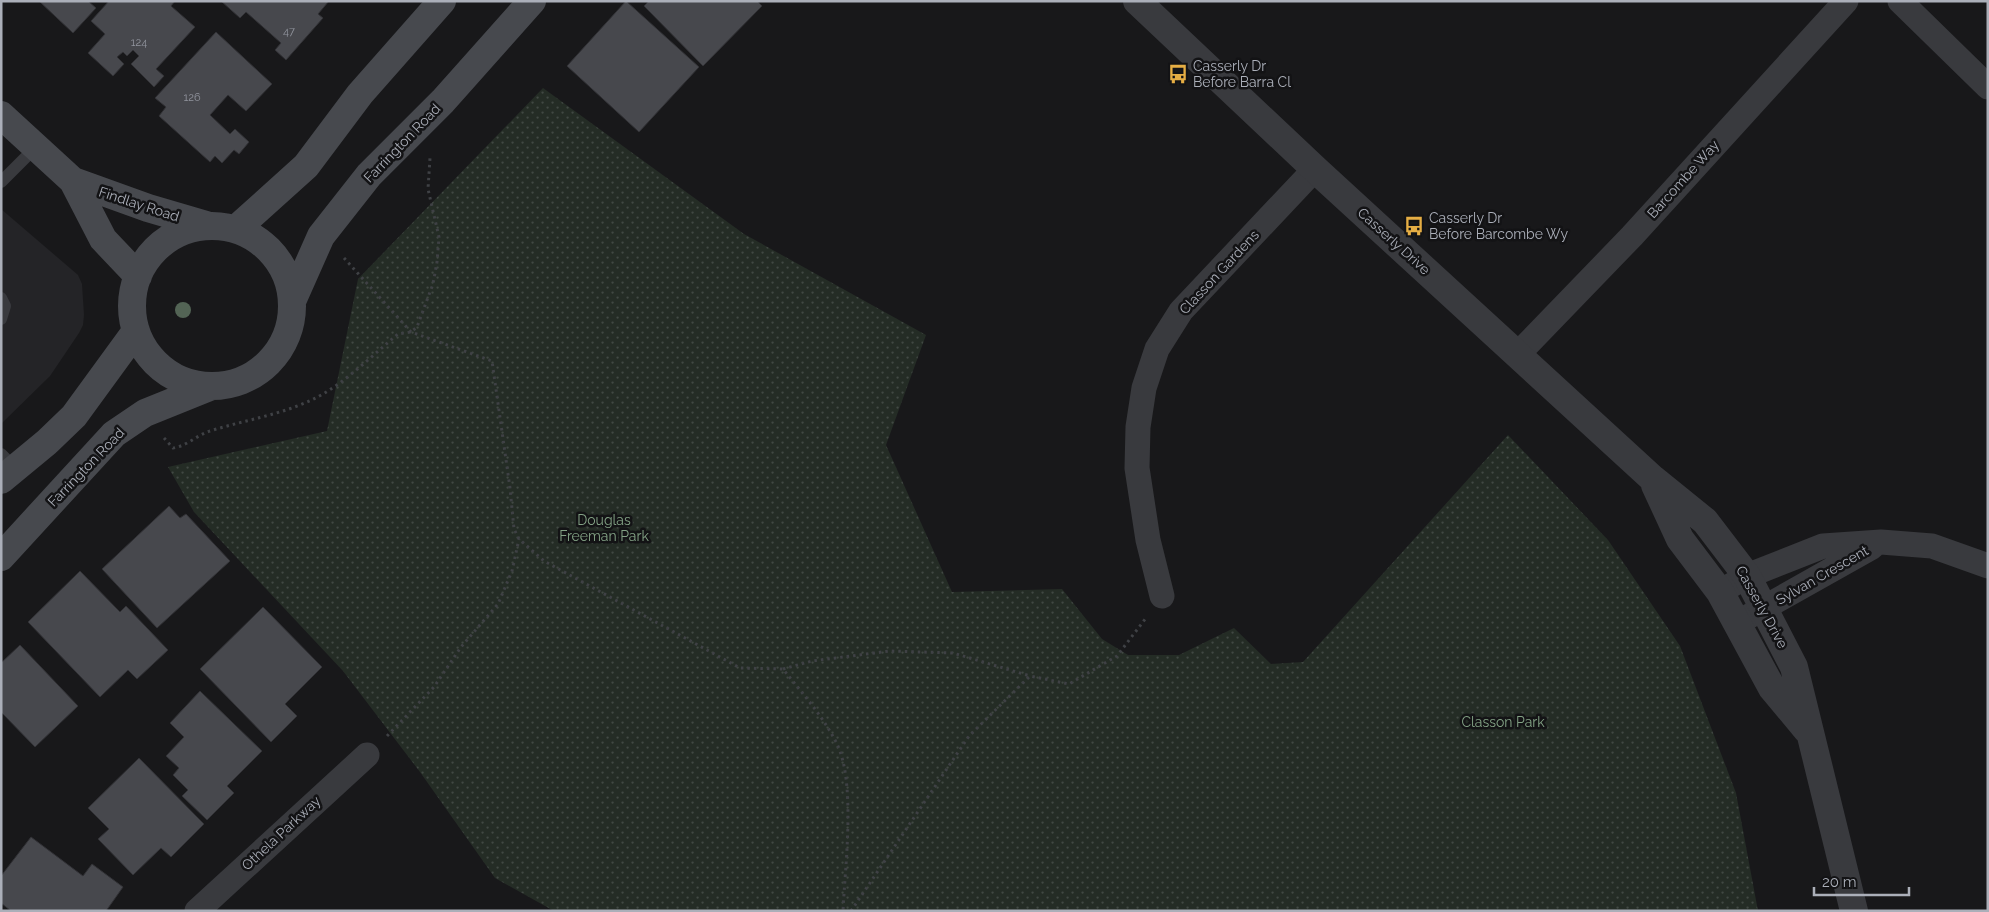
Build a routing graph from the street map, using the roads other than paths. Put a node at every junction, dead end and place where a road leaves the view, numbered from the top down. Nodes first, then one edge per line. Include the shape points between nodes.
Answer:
1 (442, 1) edge
2 (532, 1) edge
3 (1137, 1) edge
4 (1846, 1) edge
5 (1900, 1) edge
6 (1988, 88) edge
7 (1, 116) edge
8 (36, 147) junction
9 (1315, 169) junction
10 (73, 181) junction
11 (1, 182) edge
12 (206, 225) junction
13 (236, 228) junction
14 (138, 276) junction
15 (1, 298) edge
16 (293, 299) junction
17 (1, 319) edge
18 (136, 331) junction
19 (1518, 354) junction
20 (212, 386) junction
21 (6, 467) edge
22 (1653, 479) junction
23 (1881, 542) junction
24 (1, 556) edge
25 (1988, 566) edge
26 (1747, 576) junction
27 (1720, 592) junction
28 (1162, 596) road end
29 (1764, 608) junction
30 (1737, 623) junction
31 (1812, 736) junction
32 (367, 755) road end
33 (197, 911) edge
34 (1854, 911) edge

1 - 13 main road via 360,94 306,166
2 - 16 main road, Farrington Road via 443,101 368,175 321,236
3 - 9 street, Casserly Drive
4 - 19 street, Barcombe Way via 1632,236
5 - 6 street
7 - 8 main road, Findlay Road
8 - 10 main road, Findlay Road
8 - 11 lane
9 - 19 street, Casserly Drive
9 - 28 street, Classon Gardens via 1181,311 1157,349 1144,388 1138,427 1137,468 1148,540
10 - 12 main road, Findlay Road
10 - 14 main road, Findlay Road via 103,239
12 - 13 main road
12 - 14 main road via 184,230 165,241 149,256
13 - 16 main road via 258,239 275,255 288,275
14 - 18 main road via 132,313
15 - 17 lane via 5,306
16 - 20 main road via 291,325 280,350 262,370 238,382
18 - 20 main road via 147,354 165,371 187,383
18 - 21 main road via 74,416 47,442
19 - 22 street, Casserly Drive
20 - 24 main road, Farrington Road via 145,412 114,434
22 - 26 street, Casserly Drive via 1705,521
22 - 27 street, Casserly Drive via 1680,539
23 - 25 street, Sylvan Crescent via 1932,546
23 - 26 street, Sylvan Crescent via 1823,546
23 - 29 street, Sylvan Crescent
26 - 27 street, Sylvan Crescent
26 - 29 street, Casserly Drive
27 - 30 street, Casserly Drive
29 - 30 street, Sylvan Crescent
29 - 31 street, Casserly Drive via 1794,667
30 - 31 street, Casserly Drive via 1772,688
31 - 34 street, Casserly Drive
32 - 33 street, Othela Parkway

